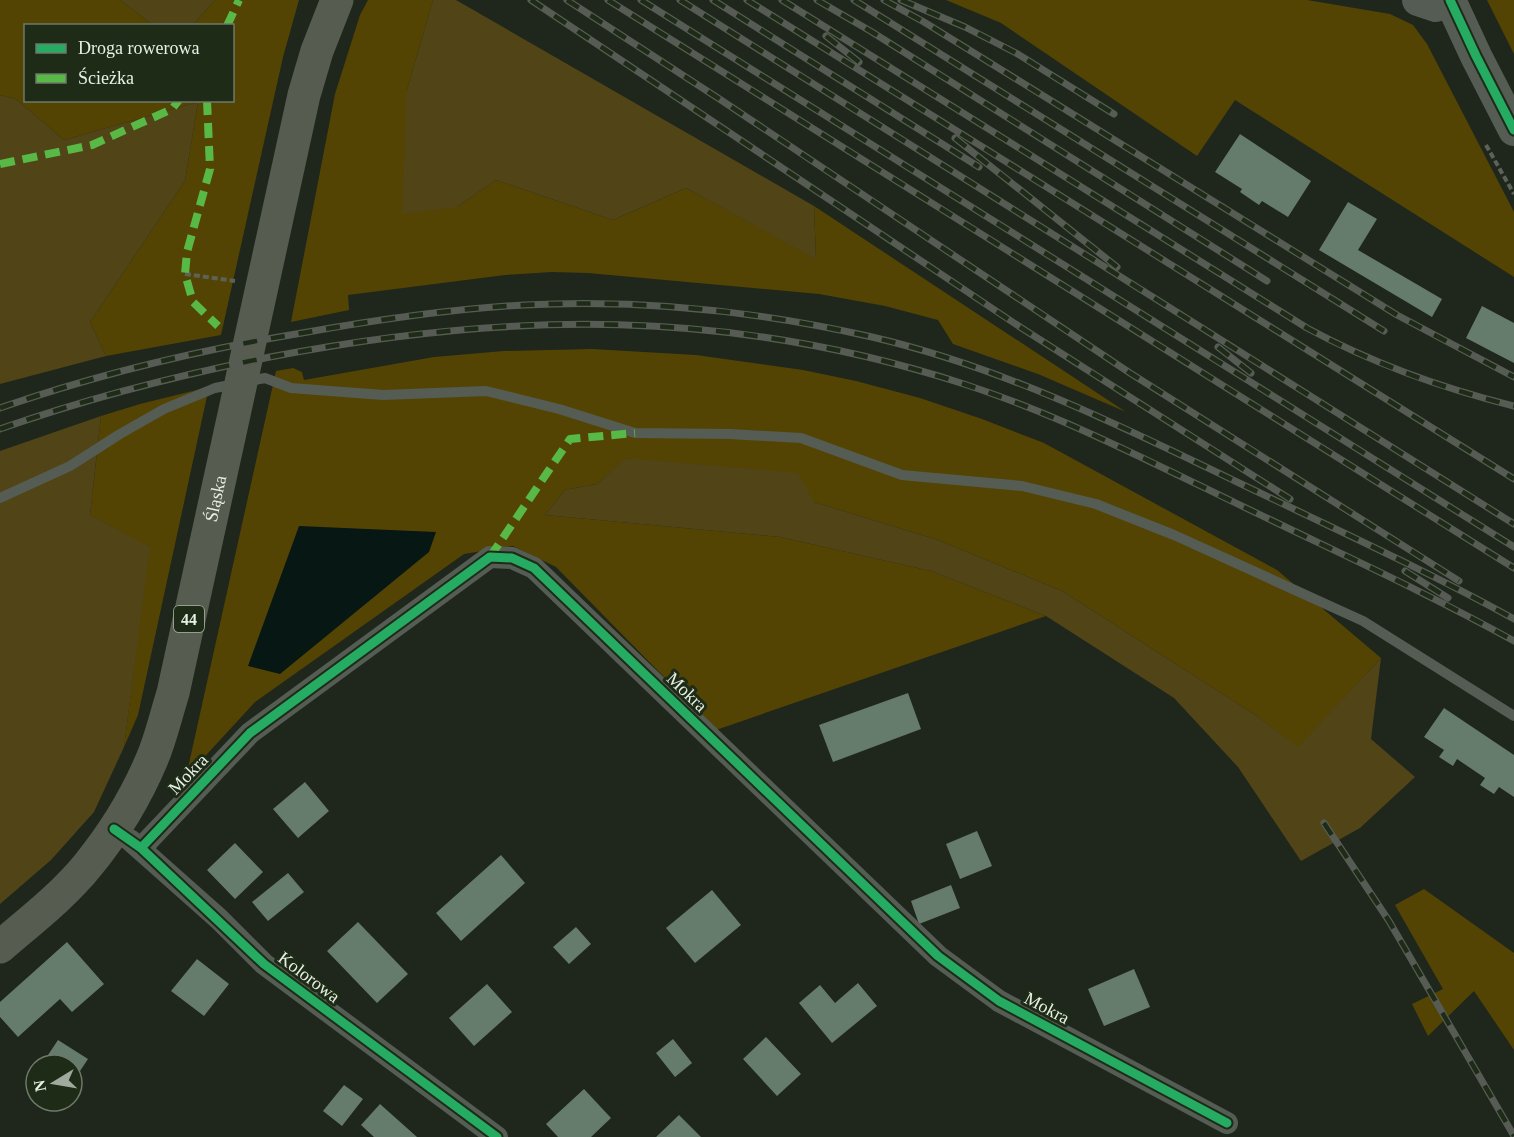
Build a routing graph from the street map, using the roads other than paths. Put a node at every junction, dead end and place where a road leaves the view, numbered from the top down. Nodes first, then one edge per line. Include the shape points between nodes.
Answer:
1 (337, 0) edge
2 (1434, 2) edge
3 (1514, 130) edge
4 (0, 498) edge
5 (1514, 716) edge
6 (114, 829) junction
7 (141, 848) junction
8 (0, 947) edge
9 (1227, 1123) dead end
10 (497, 1137) edge

1 - 6 main road, Śląska / 44 via 316,51 304,95 173,693 152,759
2 - 3 street via 1476,56
4 - 5 lane via 70,466 164,409 215,388 265,378 291,388 383,395 486,391 635,433 801,438 902,476 1022,486 1096,504 1363,621
6 - 7 street, Kolorowa
6 - 8 main road, Śląska / 44 via 87,867
7 - 9 street, Mokra via 250,733 489,557 512,558 534,568 938,956 999,1001
7 - 10 street, Kolorowa via 264,964

